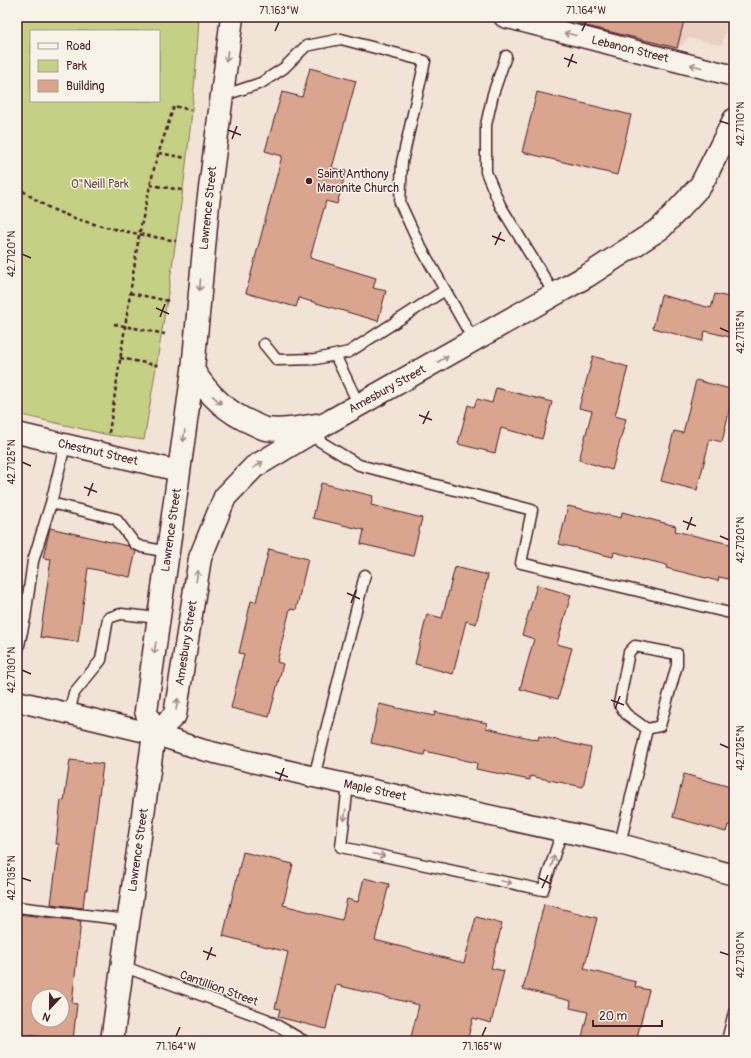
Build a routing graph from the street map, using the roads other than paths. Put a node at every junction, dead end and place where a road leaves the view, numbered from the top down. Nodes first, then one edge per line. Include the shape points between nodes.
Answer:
1 (232, 17) edge
2 (504, 17) edge
3 (506, 56) dead end
4 (734, 76) edge
5 (222, 96) junction
6 (734, 120) edge
7 (445, 290) junction
8 (555, 295) junction
9 (474, 341) junction
10 (264, 344) dead end
11 (335, 355) junction
12 (193, 370) junction
13 (359, 405) junction
14 (327, 423) junction
15 (17, 433) edge
16 (308, 434) junction
17 (65, 445) junction
18 (179, 471) junction
19 (51, 503) junction
20 (168, 552) junction
21 (365, 575) dead end
22 (734, 614) edge
23 (159, 618) junction
24 (17, 654) edge
25 (17, 701) edge
26 (69, 713) junction
27 (647, 729) junction
28 (154, 734) junction
29 (314, 777) junction
30 (348, 784) junction
31 (562, 831) junction
32 (620, 844) junction
33 (734, 875) edge
34 (17, 907) edge
35 (128, 920) junction
36 (122, 966) junction
37 (734, 1012) edge
38 (112, 1041) edge
39 (304, 1041) edge
40 (727, 1041) edge

1 -> 5 main road, Lawrence Street
4 -> 2 street, Lebanon Street
3 - 8 lane via 486,125 486,172 500,205
5 - 7 lane via 261,83 284,68 306,46 334,40 341,39 425,61 402,162 400,203
5 -> 12 main road, Lawrence Street via 208,204
6 - 8 main road, Amesbury Street via 700,185 661,228
7 - 9 lane
7 - 11 lane via 349,352
8 - 9 main road, Amesbury Street
13 -> 9 main road, Amesbury Street
10 - 11 lane via 277,360 316,359
11 - 13 lane
12 -> 14 main road via 203,387 218,402 240,418 264,429 291,429
12 -> 18 main road, Lawrence Street
13 - 14 main road, Amesbury Street
14 - 16 main road, Amesbury Street
15 - 17 street, Chestnut Street
16 - 22 lane via 359,465 532,510 521,564
28 -> 16 main road, Amesbury Street via 175,716 200,558 225,497 254,467
17 - 18 street, Chestnut Street
17 - 19 lane
18 - 20 main road, Lawrence Street
19 - 20 lane via 116,519 135,544
19 - 24 lane via 33,561
20 - 23 main road, Lawrence Street
21 - 29 lane
23 - 26 lane via 121,614 108,618 100,660 74,693
23 -> 28 main road, Lawrence Street via 146,711
25 - 26 street, Maple Street
26 - 28 street, Maple Street
27 - 27 lane via 660,726 677,665 677,654 635,646 629,652 619,704 626,714
27 - 32 lane
28 - 29 street, Maple Street via 203,750
28 - 35 main road, Lawrence Street
29 - 30 street, Maple Street
30 - 31 street, Maple Street
30 -> 31 lane via 341,847 543,890
31 - 32 street, Maple Street
32 - 33 street, Maple Street
34 - 35 lane
35 - 36 main road, Lawrence Street
36 - 38 main road, Lawrence Street
36 - 39 lane, Cantillion Street via 266,1019
37 - 40 lane

